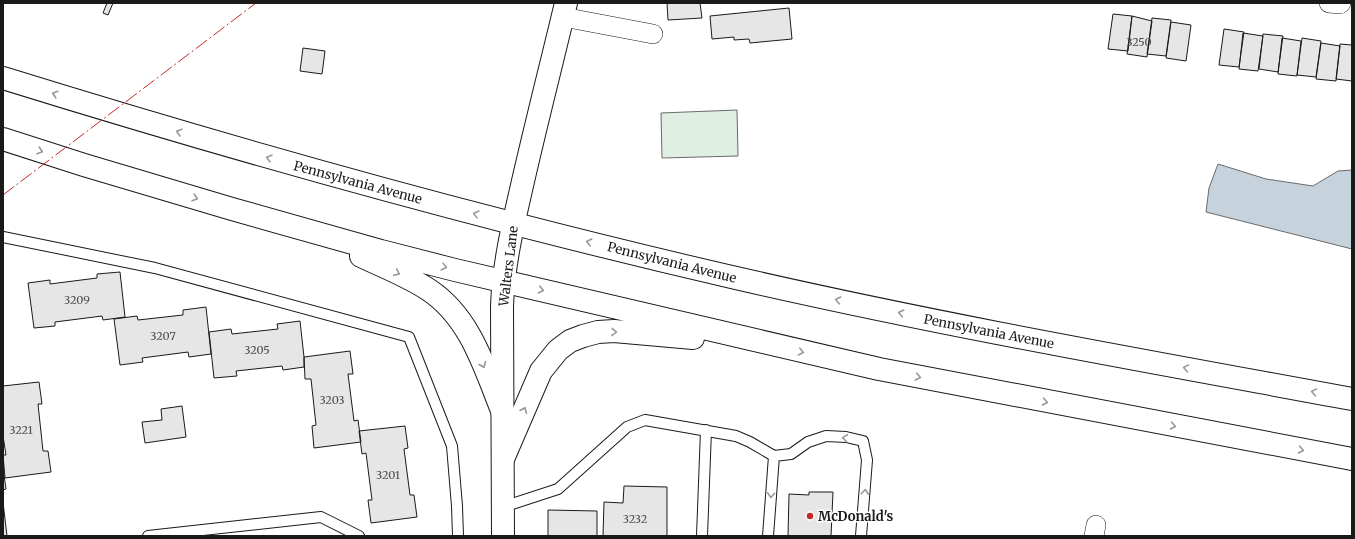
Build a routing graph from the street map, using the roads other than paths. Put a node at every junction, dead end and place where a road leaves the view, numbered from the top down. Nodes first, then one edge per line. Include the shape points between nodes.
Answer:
1 (1329, 3) edge
2 (1341, 3) edge
3 (564, 10) edge
4 (653, 34) dead end
5 (3, 78) edge
6 (3, 139) edge
7 (514, 224) junction
8 (298, 227) junction
9 (3, 237) edge
10 (504, 281) junction
11 (763, 343) junction
12 (1352, 399) edge
13 (503, 413) junction
14 (706, 430) junction
15 (774, 456) junction
16 (503, 459) junction
17 (1352, 459) edge
18 (504, 507) junction
19 (148, 536) edge
20 (359, 536) edge
21 (458, 536) edge
22 (503, 536) edge
23 (702, 536) edge
24 (768, 536) edge
25 (861, 536) edge

1 - 2 street
3 - 4 street
3 - 7 main road, Walters Lane
7 -> 5 main road, Pennsylvania Avenue via 209,141
6 -> 8 main road
7 - 10 main road, Walters Lane
12 -> 7 main road, Pennsylvania Avenue via 945,322 734,277
8 -> 10 main road via 381,251
8 -> 13 main road via 416,282 452,309 470,335
9 - 21 lane via 155,268 409,337 452,446
10 -> 11 main road
10 - 13 main road, Walters Lane
16 -> 11 main road via 541,371 558,350 570,341 598,332 614,332
11 -> 17 main road via 887,371
13 - 16 main road, Walters Lane
14 - 15 lane via 736,436
14 - 18 lane via 645,420 639,422 627,427 558,489
14 - 23 lane
15 -> 24 lane
25 -> 15 lane via 867,460 863,442 846,437 826,436 808,442 791,454
16 - 18 main road, Walters Lane
18 - 22 main road, Walters Lane
19 - 20 lane via 321,517

